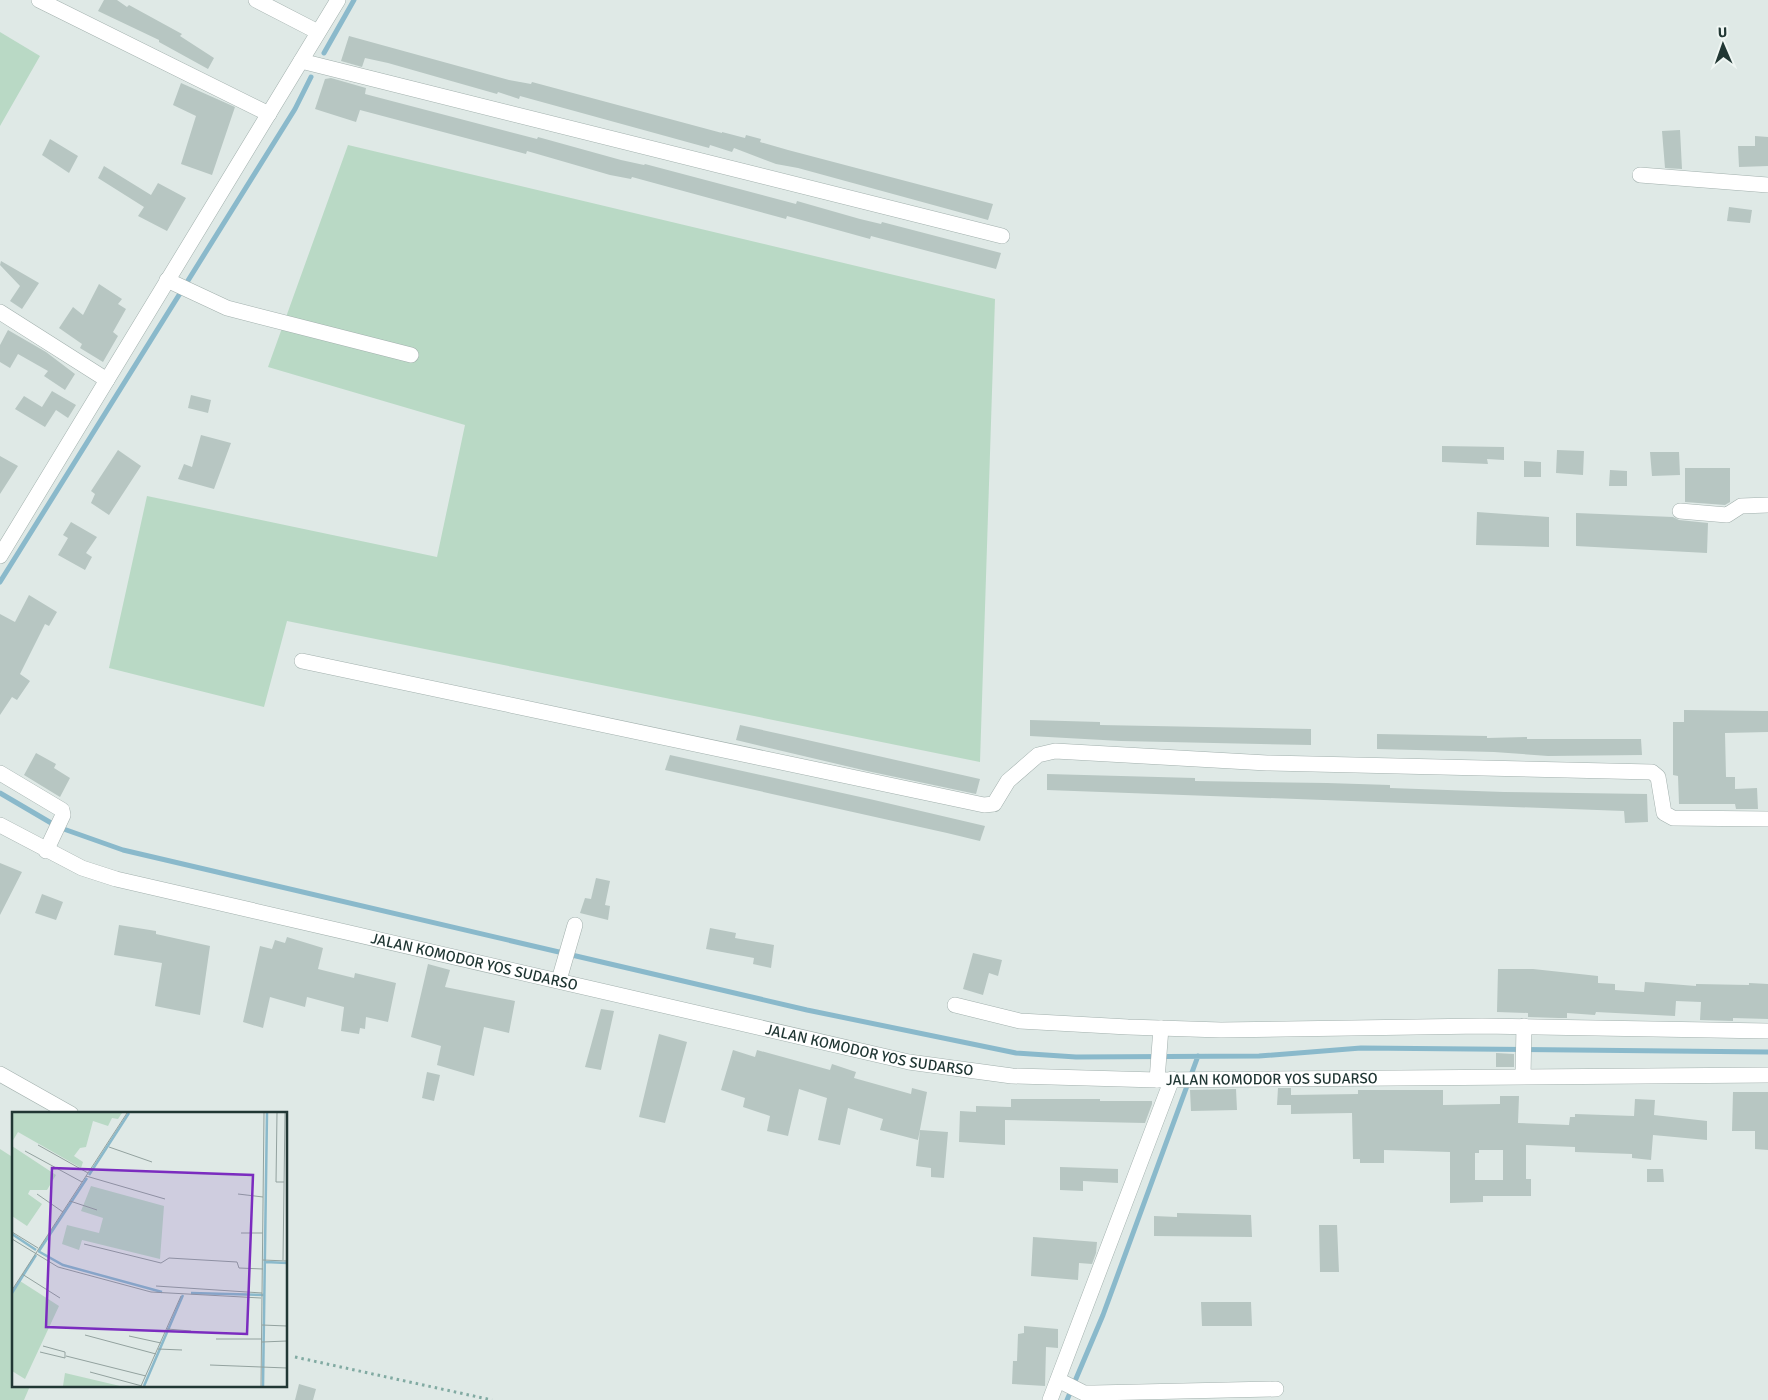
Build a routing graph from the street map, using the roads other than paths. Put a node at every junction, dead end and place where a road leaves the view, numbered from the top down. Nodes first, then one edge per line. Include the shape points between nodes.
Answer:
1 (39, 0) edge
2 (256, 0) edge
3 (338, 0) edge
4 (318, 32) junction
5 (301, 61) junction
6 (269, 114) junction
7 (1640, 175) dead end
8 (1768, 185) edge
9 (1002, 236) dead end
10 (170, 282) junction
11 (0, 312) edge
12 (411, 355) dead end
13 (107, 380) junction
14 (1768, 506) edge
15 (1680, 511) dead end
16 (0, 556) edge
17 (302, 661) dead end
18 (0, 773) edge
19 (1768, 819) edge
20 (0, 825) edge
21 (49, 844) junction
22 (576, 925) dead end
23 (559, 980) junction
24 (955, 1005) dead end
25 (1524, 1030) junction
26 (1768, 1031) edge
27 (1161, 1033) junction
28 (0, 1074) edge
29 (1768, 1075) edge
30 (1523, 1076) junction
31 (1167, 1077) junction
32 (67, 1112) edge
33 (1061, 1382) junction
34 (1276, 1389) dead end
35 (1050, 1400) edge

1 - 6 street
2 - 4 street
3 - 4 street
4 - 5 street
5 - 6 street
5 - 9 street
6 - 10 street
7 - 8 street
10 - 12 street via 227,308
10 - 13 street
11 - 13 street
13 - 16 street
14 - 15 street via 1741,506 1727,515
17 - 19 street via 984,805 994,804 1008,781 1038,755 1055,751 1267,763 1652,772 1658,777 1664,813 1673,818
18 - 21 street via 62,810
20 - 21 street, JALAN KOMODOR YOS SUDARSO
21 - 23 street, JALAN KOMODOR YOS SUDARSO via 82,868 116,879
22 - 23 street
23 - 31 street, JALAN KOMODOR YOS SUDARSO via 909,1062 1012,1076
24 - 27 street via 1020,1021
25 - 26 street
25 - 27 street via 1221,1030
25 - 30 street
27 - 31 street
28 - 32 street
29 - 30 street, JALAN KOMODOR YOS SUDARSO
30 - 31 street, JALAN KOMODOR YOS SUDARSO via 1202,1080
31 - 33 street
33 - 34 street via 1094,1393
33 - 35 street

